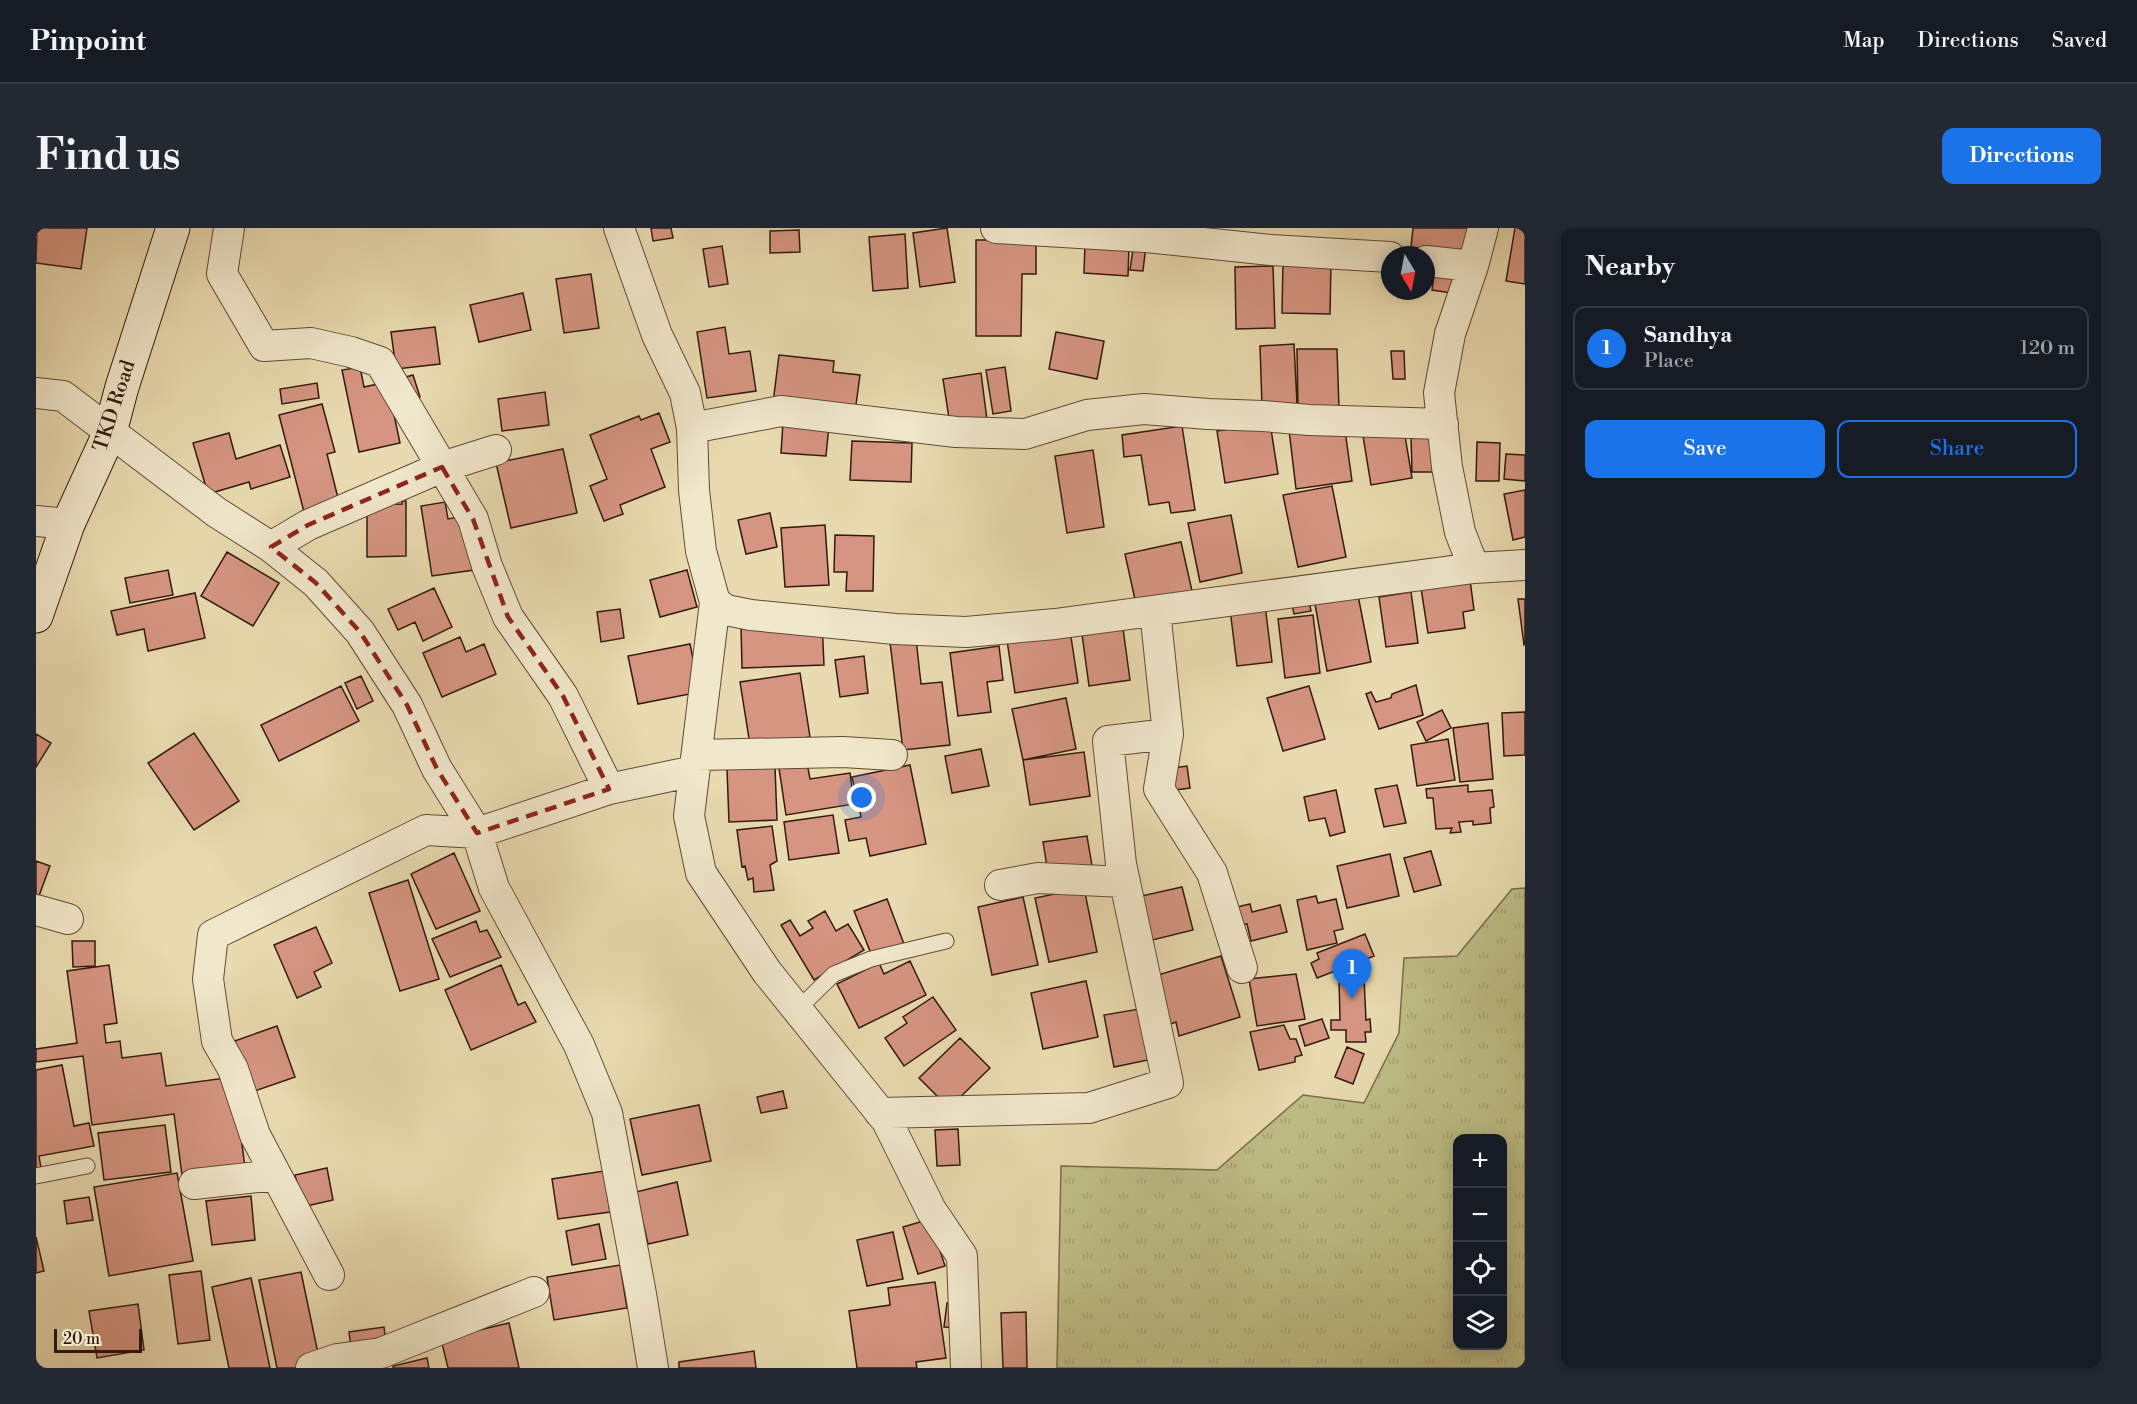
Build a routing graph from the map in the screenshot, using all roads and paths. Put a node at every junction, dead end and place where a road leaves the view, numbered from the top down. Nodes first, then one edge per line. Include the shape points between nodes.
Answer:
1 (173, 228) edge
2 (229, 228) edge
3 (619, 228) edge
4 (996, 228) edge
5 (1483, 228) edge
6 (1038, 229) edge
7 (1381, 256) edge
8 (1435, 262) edge
9 (1473, 266) junction
10 (36, 393) edge
11 (1443, 424) junction
12 (692, 428) junction
13 (110, 432) junction
14 (496, 450) dead end
15 (442, 467) junction
16 (52, 522) edge
17 (271, 547) junction
18 (1525, 565) edge
19 (1474, 568) junction
20 (715, 602) junction
21 (1155, 610) junction
22 (36, 616) edge
23 (1168, 734) junction
24 (892, 755) dead end
25 (696, 763) junction
26 (609, 789) junction
27 (477, 833) junction
28 (1125, 882) junction
29 (1000, 885) dead end
30 (36, 910) edge
31 (68, 919) dead end
32 (946, 941) dead end
33 (1242, 969) dead end
34 (797, 1010) junction
35 (880, 1113) junction
36 (87, 1166) dead end
37 (276, 1174) junction
38 (36, 1176) edge
39 (194, 1184) dead end
40 (329, 1275) dead end
41 (534, 1292) dead end
42 (311, 1368) edge
43 (653, 1368) edge
44 (966, 1368) edge

1 - 13 street, TKD Road
2 - 15 street via 222,274 264,346 311,343 380,362
3 - 12 street via 657,335 685,393
4 - 6 street
5 - 9 street
6 - 7 street
8 - 9 street
9 - 11 street via 1448,346 1439,393
10 - 13 street via 63,396
11 - 12 street via 1144,409 1087,415 1025,434 956,432 781,411
11 - 19 street via 1460,532
12 - 20 street via 701,552
13 - 16 street, TKD Road
13 - 17 street via 216,512
14 - 15 street
15 - 17 street via 308,525
15 - 26 street via 473,519 508,617 563,696
16 - 22 street, TKD Road
17 - 27 street via 316,583 360,632 407,705 437,769
18 - 19 street
19 - 21 street
20 - 21 street via 726,610 751,615 966,632
20 - 25 street
21 - 23 street
23 - 28 street via 1108,741
23 - 33 street via 1159,789 1212,873
24 - 25 street via 843,752
25 - 26 street
25 - 34 street via 689,816 700,873
26 - 27 street
27 - 37 street via 426,830 213,935 208,979 217,1041 233,1069 255,1136
27 - 43 street via 494,888 579,1045 607,1113
28 - 29 street via 1038,878
28 - 35 street via 1168,1083 1089,1108
30 - 31 street
32 - 34 lane via 871,959 834,974
34 - 35 street
35 - 44 street via 931,1210 962,1256
36 - 38 lane
37 - 39 street
37 - 40 street
41 - 42 street via 381,1353 337,1359

